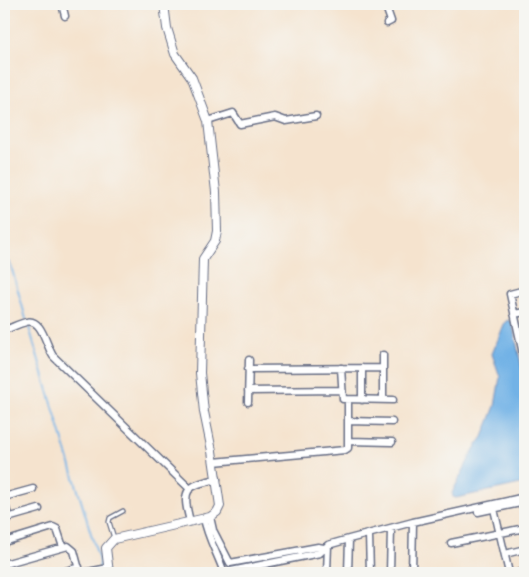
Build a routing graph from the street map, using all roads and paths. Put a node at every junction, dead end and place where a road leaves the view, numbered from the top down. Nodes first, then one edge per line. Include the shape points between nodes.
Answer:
1 (62, 4) edge
2 (164, 4) edge
3 (385, 4) edge
4 (65, 16) dead end
5 (387, 23) dead end
6 (316, 116) dead end
7 (208, 121) junction
8 (525, 290) edge
9 (525, 312) edge
10 (514, 314) junction
11 (4, 330) edge
12 (522, 335) edge
13 (383, 355) dead end
14 (525, 358) edge
15 (249, 360) dead end
16 (341, 368) junction
17 (362, 368) junction
18 (383, 368) junction
19 (248, 369) junction
20 (341, 390) junction
21 (248, 391) junction
22 (348, 400) junction
23 (362, 400) junction
24 (383, 400) junction
25 (393, 400) dead end
26 (248, 402) dead end
27 (348, 421) junction
28 (392, 422) dead end
29 (348, 441) junction
30 (392, 442) dead end
31 (214, 462) junction
32 (217, 479) junction
33 (190, 488) junction
34 (33, 489) dead end
35 (4, 497) edge
36 (525, 497) edge
37 (4, 502) edge
38 (525, 502) edge
39 (39, 509) dead end
40 (494, 509) junction
41 (123, 511) dead end
42 (6, 518) edge
43 (207, 518) junction
44 (430, 519) junction
45 (190, 521) junction
46 (413, 522) junction
47 (391, 528) junction
48 (525, 528) edge
49 (369, 534) junction
50 (500, 534) junction
51 (114, 539) junction
52 (349, 539) junction
53 (4, 542) edge
54 (451, 544) dead end
55 (326, 546) junction
56 (63, 547) junction
57 (525, 549) edge
58 (505, 554) junction
59 (4, 564) edge
60 (107, 570) edge
61 (81, 571) edge
62 (59, 573) edge
63 (327, 573) edge
64 (348, 573) edge
65 (370, 573) edge
66 (390, 573) edge
67 (412, 573) edge
68 (509, 573) edge

1 - 4 street
2 - 7 street via 175,54 192,78
3 - 5 street via 391,21
6 - 7 street via 286,121 275,117 240,124 233,113
7 - 31 street via 217,231 203,259 200,372
8 - 10 street via 510,294
9 - 10 street
10 - 12 street
11 - 33 street via 29,321 36,323 52,356
12 - 14 street
13 - 18 street
15 - 19 street
16 - 17 street
16 - 19 street
16 - 20 street
17 - 18 street
17 - 23 street
18 - 24 street
19 - 21 street
20 - 21 street
20 - 22 street via 342,398
21 - 26 street
22 - 23 street
22 - 27 street
23 - 24 street
24 - 25 street
27 - 28 street
27 - 29 street
29 - 30 street
29 - 31 street via 345,451
31 - 32 street
32 - 33 street
32 - 43 street via 220,506
33 - 45 street via 185,504
34 - 35 street
36 - 44 street
37 - 42 street
38 - 40 street
39 - 42 street
40 - 44 street
40 - 50 street
41 - 51 lane via 110,518
43 - 45 street
43 - 55 street via 206,532 226,572 320,553
44 - 46 street
45 - 51 street
46 - 47 street
46 - 67 street
47 - 49 street
47 - 66 street
48 - 50 street
49 - 52 street
49 - 65 street
50 - 54 street
50 - 58 street
51 - 60 street via 106,548
52 - 55 street
52 - 64 street
53 - 56 street via 53,527 57,529
55 - 63 street
56 - 59 street
56 - 61 street via 72,548
57 - 58 street
58 - 68 street
60 - 61 street
61 - 62 street

